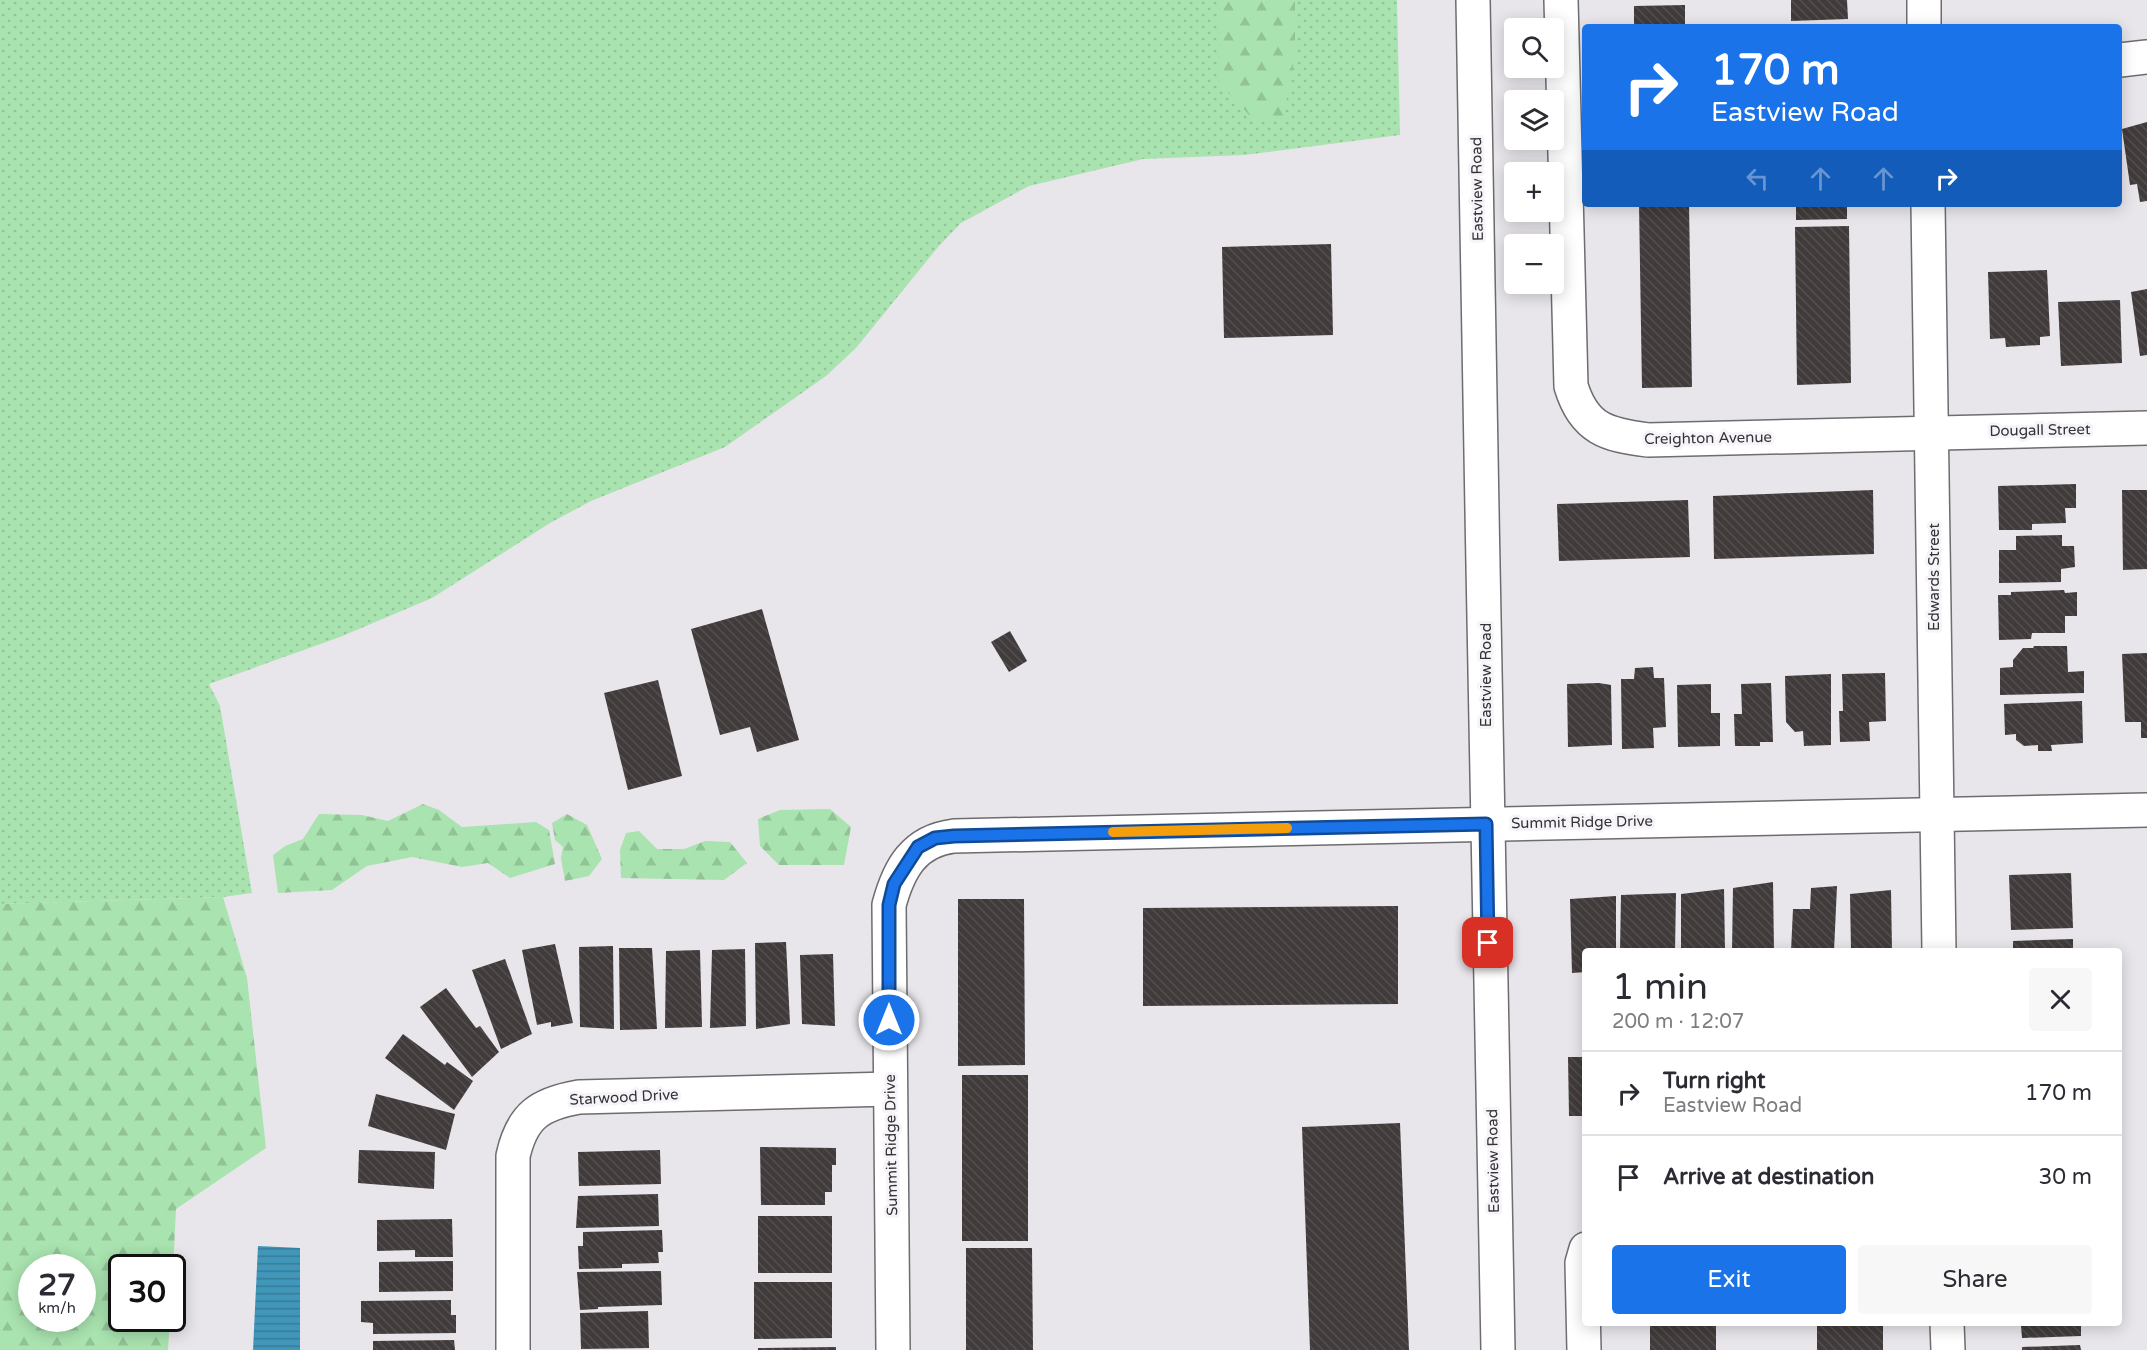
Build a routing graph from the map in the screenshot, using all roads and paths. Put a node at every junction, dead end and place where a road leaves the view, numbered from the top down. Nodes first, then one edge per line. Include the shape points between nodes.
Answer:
1 (1473, 0) edge
2 (1561, 0) edge
3 (1924, 0) edge
4 (1924, 24) edge
5 (2147, 57) edge
6 (2122, 60) edge
7 (1928, 207) edge
8 (2147, 428) edge
9 (1933, 431) junction
10 (2147, 810) edge
11 (1936, 816) junction
12 (1486, 824) junction
13 (1939, 948) edge
14 (890, 1089) junction
15 (1583, 1326) edge
16 (1947, 1326) edge
17 (513, 1350) edge
18 (894, 1350) edge
19 (1498, 1350) edge
20 (1584, 1350) edge
21 (1948, 1350) edge

1 - 12 street, Eastview Road via 1486,621
2 - 9 street, Creighton Avenue via 1571,386 1577,405 1592,424 1615,436 1648,441
3 - 4 street
5 - 6 street
7 - 9 street, Edwards Street
8 - 9 street, Dougall Street
9 - 11 street, Edwards Street
10 - 11 street, Summit Ridge Drive
11 - 12 street, Summit Ridge Drive
11 - 13 street, Edwards Street
12 - 14 street, Summit Ridge Drive via 935,838 918,847 894,884 889,905
12 - 19 street, Eastview Road
14 - 17 street, Starwood Drive via 579,1097 553,1101 532,1115 518,1134 513,1156
14 - 18 street, Summit Ridge Drive
15 - 20 street
16 - 21 street

